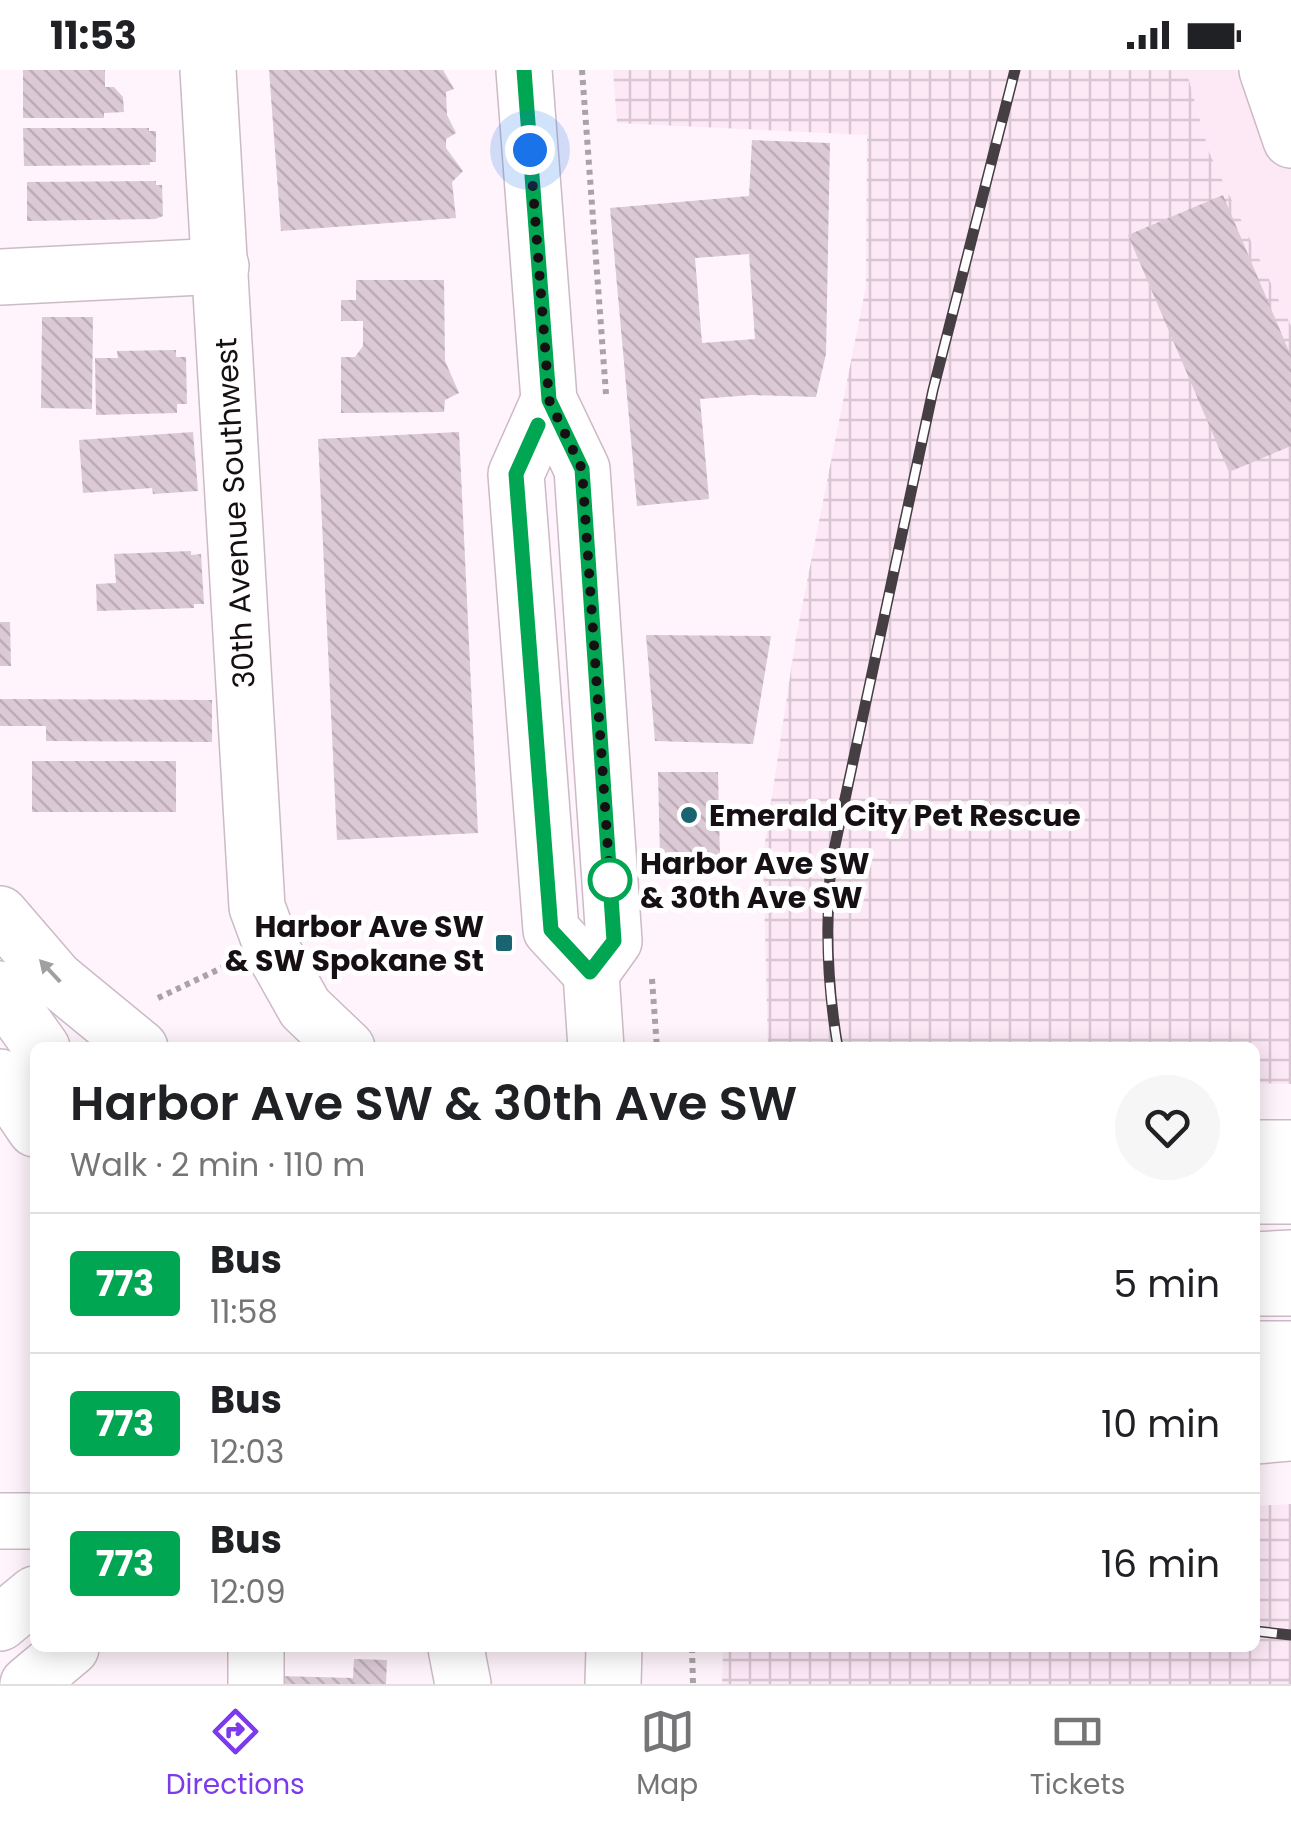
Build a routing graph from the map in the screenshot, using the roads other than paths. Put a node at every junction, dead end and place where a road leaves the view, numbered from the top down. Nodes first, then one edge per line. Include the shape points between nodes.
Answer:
1 (208, 70) edge
2 (524, 70) edge
3 (1266, 70) edge
4 (1291, 140) edge
5 (221, 266) junction
6 (0, 277) edge
7 (0, 914) edge
8 (0, 989) edge
9 (146, 1024) edge
10 (38, 1042) edge
11 (341, 1042) edge
12 (596, 1042) edge
13 (0, 1077) edge
14 (30, 1122) edge
15 (1260, 1148) edge
16 (1291, 1148) edge
17 (1260, 1196) edge
18 (1291, 1196) edge
19 (1291, 1258) edge
20 (1260, 1260) edge
21 (1260, 1288) edge
22 (1291, 1288) edge
23 (1291, 1348) edge
24 (1260, 1349) edge
25 (1260, 1381) edge
26 (1291, 1383) edge
27 (1291, 1433) edge
28 (1260, 1436) edge
29 (0, 1521) edge
30 (30, 1521) edge
31 (30, 1598) edge
32 (0, 1623) edge
33 (65, 1652) edge
34 (256, 1652) edge
35 (457, 1652) edge
36 (614, 1652) edge
37 (28, 1684) edge
38 (256, 1684) edge
39 (463, 1684) edge
40 (614, 1684) edge

1 - 5 main road, 30th Avenue Southwest
2 - 12 main road via 549,400 582,469 614,941 590,972
3 - 4 main road
5 - 6 main road
5 - 11 main road, 30th Avenue Southwest via 258,956
9 -> 7 main road via 56,979
8 - 10 main road
13 - 14 main road
15 - 16 main road
17 - 18 main road
19 - 20 main road
21 - 22 main road
23 - 24 main road
25 - 26 main road
27 - 28 main road
29 - 30 main road
31 - 32 main road
33 - 37 main road
34 - 38 main road
35 - 39 main road
36 - 40 main road

